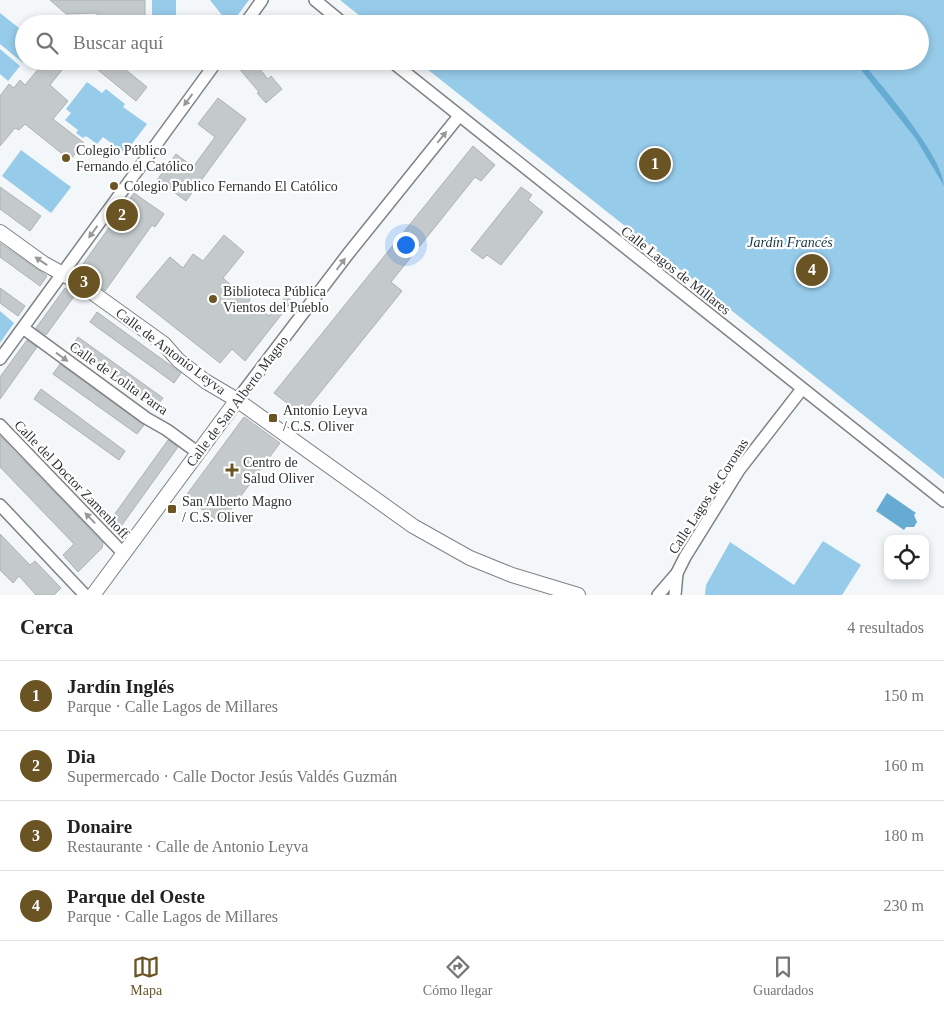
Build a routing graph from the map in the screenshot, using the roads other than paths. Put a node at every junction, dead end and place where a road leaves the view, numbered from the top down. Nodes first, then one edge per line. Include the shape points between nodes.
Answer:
1 (262, 0) edge
2 (315, 0) edge
3 (251, 15) edge
4 (333, 15) edge
5 (211, 70) edge
6 (402, 70) edge
7 (459, 116) junction
8 (0, 232) edge
9 (64, 274) junction
10 (23, 328) junction
11 (0, 359) edge
12 (802, 388) junction
13 (237, 400) junction
14 (0, 425) edge
15 (197, 452) junction
16 (944, 501) edge
17 (0, 505) edge
18 (123, 553) junction
19 (677, 573) junction
20 (85, 595) edge
21 (93, 595) edge
22 (578, 595) edge
23 (658, 595) edge
24 (675, 595) edge

1 - 3 street
2 - 4 street
5 -> 9 street
6 - 7 street, Calle Lagos de Millares
7 - 12 street, Calle Lagos de Millares
13 -> 7 street, Calle de San Alberto Magno
9 -> 8 street, Calle de Antonio Leyva
9 - 10 street
9 - 13 street, Calle de Antonio Leyva via 164,344 205,381
10 - 11 street
10 -> 15 street, Calle de Lolita Parra
12 - 16 street, Calle Lagos de Millares
12 - 19 street, Calle Lagos de Coronas via 739,470 684,556
13 - 15 street, Calle de San Alberto Magno
13 - 22 street, Calle de Antonio Leyva via 389,510 440,542 512,575
18 -> 14 street, Calle del Doctor Zamenhoff
15 - 18 street, Calle de San Alberto Magno
17 - 20 street
18 - 21 street, Calle de San Alberto Magno
19 - 23 street, Calle Lagos de Coronas
19 - 24 street, Calle Lagos de Coronas

